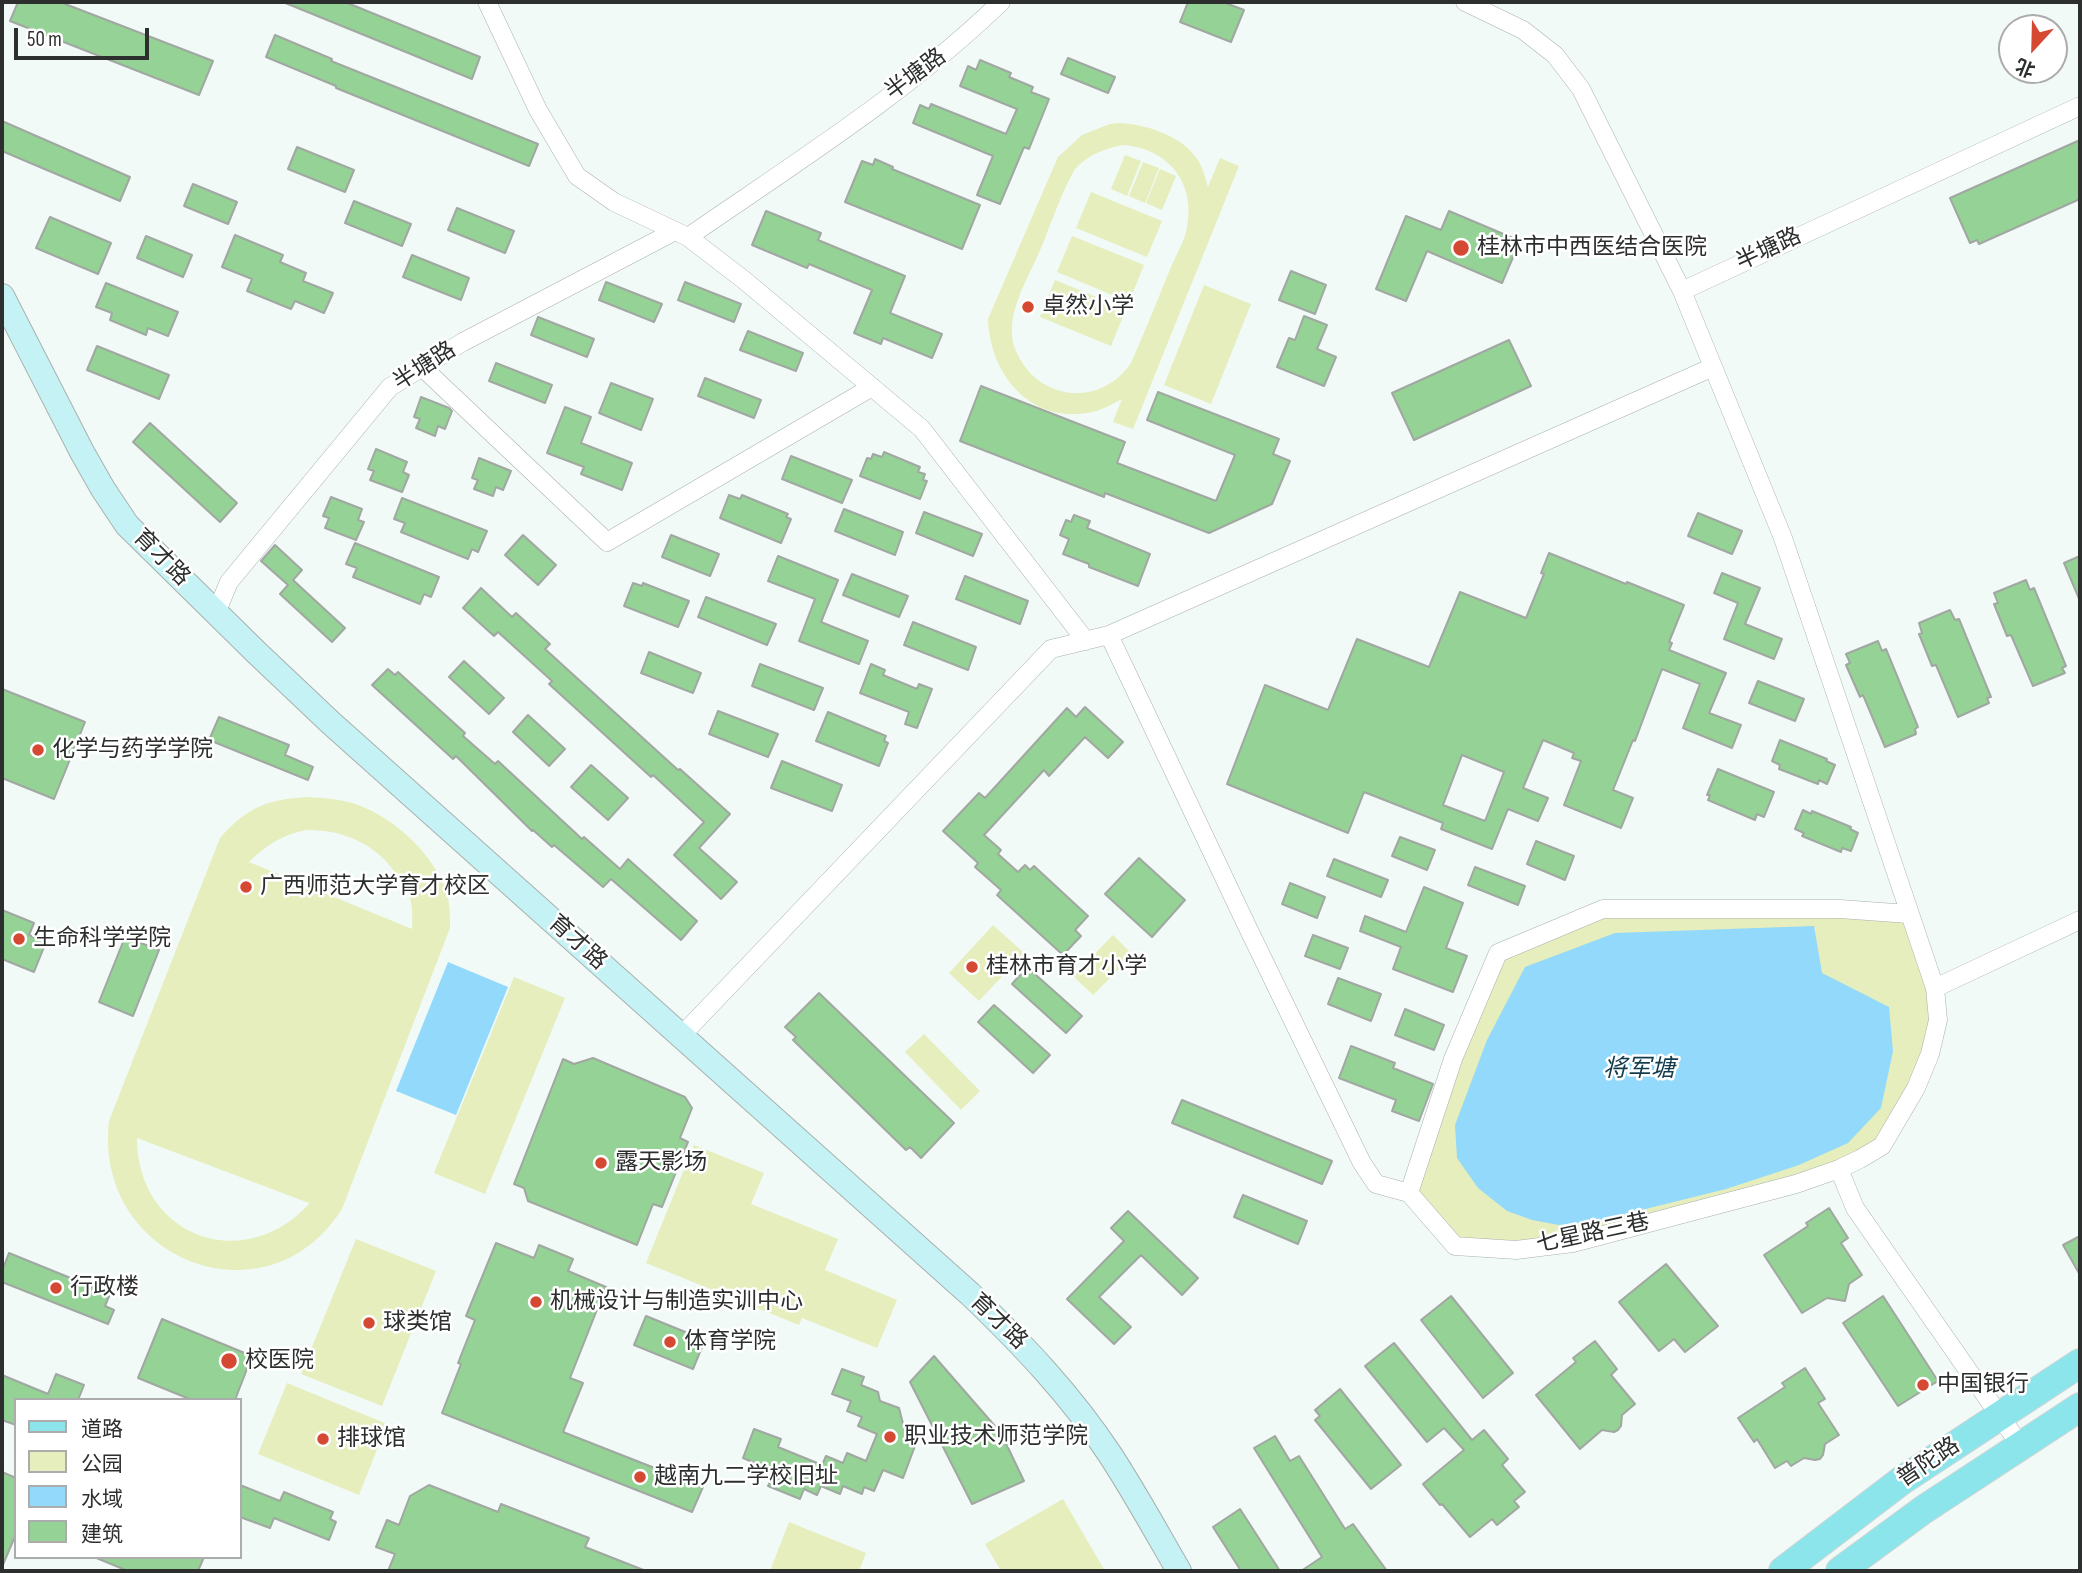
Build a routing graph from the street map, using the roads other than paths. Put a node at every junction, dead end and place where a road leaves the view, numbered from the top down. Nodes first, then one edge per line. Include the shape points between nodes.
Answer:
1 (487, 2) edge
2 (1001, 2) edge
3 (1465, 2) edge
4 (2080, 106) edge
5 (682, 234) junction
6 (1682, 291) junction
7 (2, 296) edge
8 (422, 367) junction
9 (1713, 367) junction
10 (873, 387) junction
11 (216, 613) junction
12 (1109, 635) junction
13 (1086, 641) junction
14 (1909, 914) junction
15 (2080, 920) edge
16 (1935, 988) junction
17 (681, 1036) junction
18 (1839, 1169) junction
19 (1409, 1193) junction
20 (2080, 1363) edge
21 (2080, 1407) edge
22 (2000, 1415) junction
23 (2020, 1445) junction
24 (1179, 1571) edge
25 (1783, 1571) edge
26 (1840, 1571) edge

1 - 5 street via 538,110 577,176 614,202
2 - 5 street, 半塘路 via 964,38 902,86
3 - 6 street via 1523,30 1555,55 1581,89
4 - 6 street, 半塘路
5 - 8 street, 半塘路 via 463,342
5 - 10 street
6 - 9 street, 七星路三巷
7 - 11 main road, 育才路 via 103,489 128,525
8 - 10 street via 607,541
8 - 11 street, 半塘路 via 390,387 229,582
9 - 12 street
9 - 14 street, 七星路三巷 via 1783,537
10 - 13 street via 922,429
11 - 17 main road, 育才路 via 331,723
12 - 13 street
12 - 19 street via 1362,1163 1376,1184
13 - 17 street via 1051,649
14 - 16 street, 七星路三巷
14 - 19 street via 1840,909 1603,909 1498,953 1452,1059
15 - 16 street
16 - 18 street, 七星路三巷 via 1938,1020 1916,1088 1882,1146
17 - 24 main road, 育才路 via 1021,1343 1111,1455
18 - 19 street, 七星路三巷 via 1573,1243 1516,1250 1455,1246
18 - 22 street via 1855,1208
20 - 22 main road, 普陀路
21 - 23 main road, 普陀路
22 - 23 street
22 - 25 main road, 普陀路 via 1901,1481
23 - 26 main road, 普陀路

